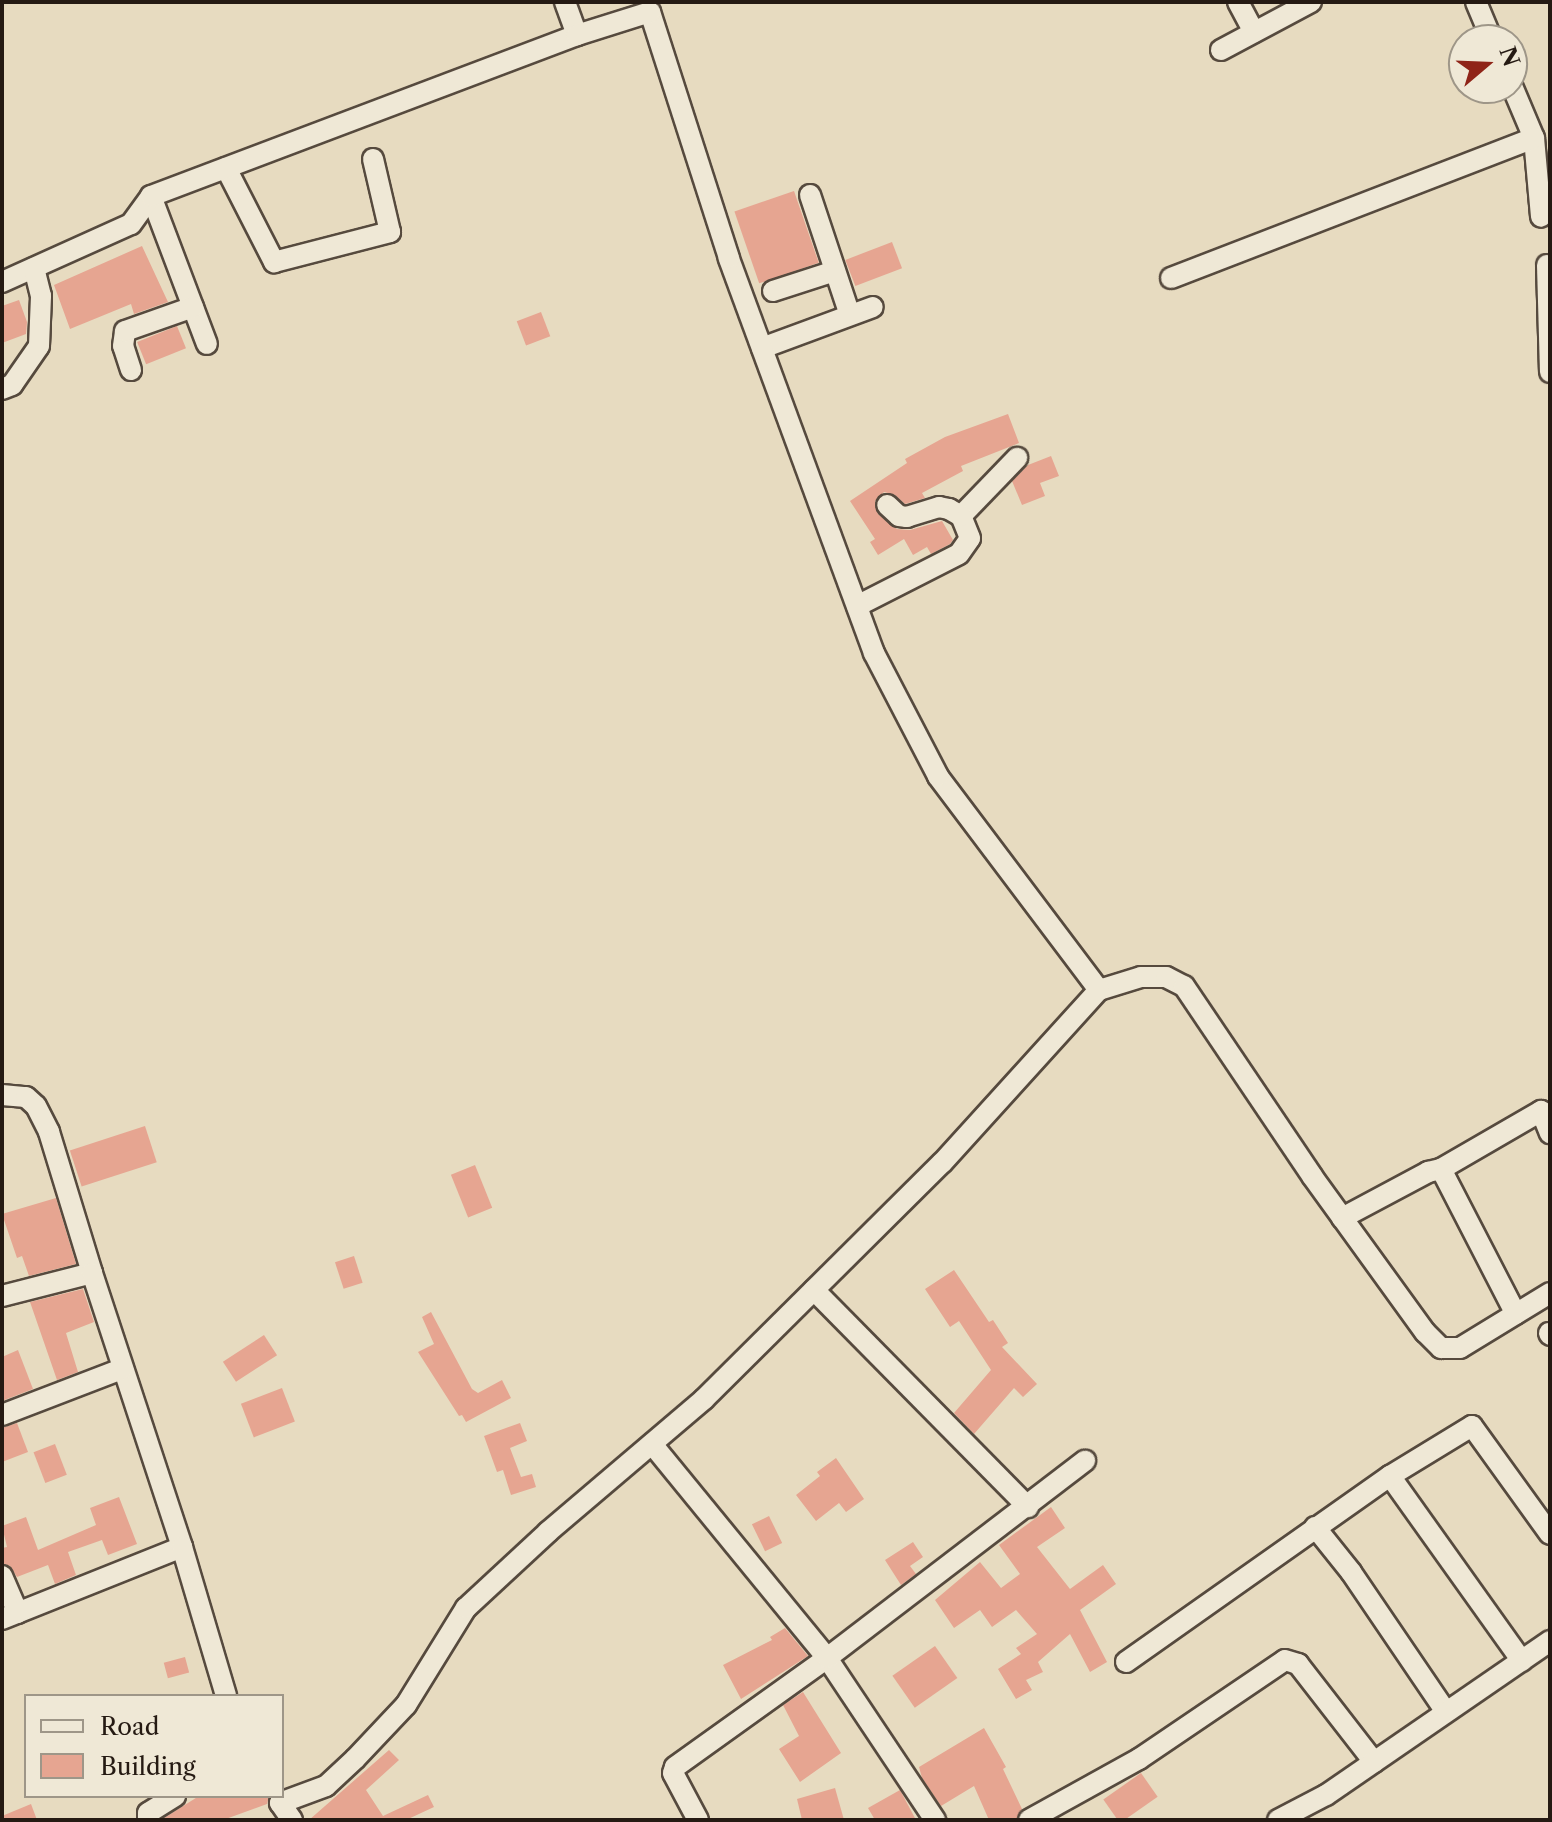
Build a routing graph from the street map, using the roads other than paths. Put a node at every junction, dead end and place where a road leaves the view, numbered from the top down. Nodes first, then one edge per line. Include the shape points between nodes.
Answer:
1 (565, 2) edge
2 (1238, 2) edge
3 (1311, 2) edge
4 (1476, 2) edge
5 (1485, 24) edge
6 (1254, 32) junction
7 (577, 35) junction
8 (1221, 50) dead end
9 (1520, 104) edge
10 (1534, 138) junction
11 (373, 159) dead end
12 (226, 168) junction
13 (810, 195) dead end
14 (151, 196) junction
15 (1541, 217) dead end
16 (1547, 265) dead end
17 (34, 268) junction
18 (835, 271) junction
19 (1171, 278) dead end
20 (2, 282) edge
21 (773, 291) dead end
22 (193, 307) junction
23 (873, 307) dead end
24 (850, 315) junction
25 (207, 344) dead end
26 (762, 348) junction
27 (131, 370) dead end
28 (1550, 372) edge
29 (2, 389) edge
30 (1017, 458) dead end
31 (887, 505) dead end
32 (961, 516) junction
33 (857, 606) junction
34 (1099, 990) junction
35 (2, 1095) edge
36 (1550, 1133) edge
37 (1441, 1169) junction
38 (1342, 1218) junction
39 (92, 1273) junction
40 (814, 1290) junction
41 (1550, 1293) edge
42 (2, 1296) edge
43 (1516, 1314) junction
44 (122, 1369) junction
45 (2, 1415) edge
46 (652, 1444) junction
47 (1085, 1461) dead end
48 (1390, 1476) junction
49 (1028, 1507) junction
50 (1315, 1527) junction
51 (1550, 1534) edge
52 (182, 1547) junction
53 (2, 1576) edge
54 (10, 1616) edge
55 (1550, 1641) edge
56 (827, 1658) junction
57 (1522, 1661) junction
58 (1126, 1662) dead end
59 (225, 1694) edge
60 (1446, 1712) junction
61 (1374, 1762) junction
62 (284, 1797) edge
63 (172, 1798) edge
64 (278, 1799) edge
65 (148, 1820) edge
66 (292, 1820) edge
67 (698, 1820) edge
68 (935, 1820) edge
69 (1029, 1820) edge
70 (1278, 1820) edge

1 - 7 street
2 - 6 street
3 - 6 street
4 - 5 street
6 - 8 street
7 - 12 street
7 - 26 street via 650,12
9 - 10 street
10 - 15 street
10 - 19 street
11 - 12 street via 390,232 274,262
12 - 14 street
13 - 18 street
14 - 17 street via 131,224
14 - 22 street
16 - 28 street
17 - 20 street
17 - 29 street via 41,296 39,346 12,385
18 - 21 street
18 - 24 street
22 - 25 street
22 - 27 street via 125,331 123,346
23 - 24 street
24 - 26 street
26 - 33 street
30 - 32 street
31 - 32 street via 899,516 939,507
32 - 33 street via 970,538 959,554
33 - 34 street via 874,653 938,776
34 - 38 street via 1141,977 1166,977 1184,986
34 - 40 street via 942,1163
35 - 39 street via 26,1097 36,1106 49,1132
36 - 37 street via 1541,1111
37 - 38 street
37 - 43 street
38 - 43 street via 1441,1348 1460,1348
39 - 42 street
39 - 44 street
40 - 46 street
40 - 49 street
41 - 43 street
44 - 45 street
44 - 52 street
46 - 56 street
46 - 62 street via 466,1608 406,1705 355,1759 326,1786
47 - 49 street
48 - 50 street
48 - 51 street via 1472,1426
48 - 57 street
49 - 56 street
50 - 58 street
50 - 60 street
52 - 54 street
52 - 59 street
53 - 54 street
55 - 57 street
56 - 67 street via 675,1767 673,1773
56 - 68 street
57 - 60 street
60 - 61 street
61 - 69 street via 1298,1664 1285,1660 1139,1759
61 - 70 street
63 - 65 street via 148,1813
64 - 66 street

